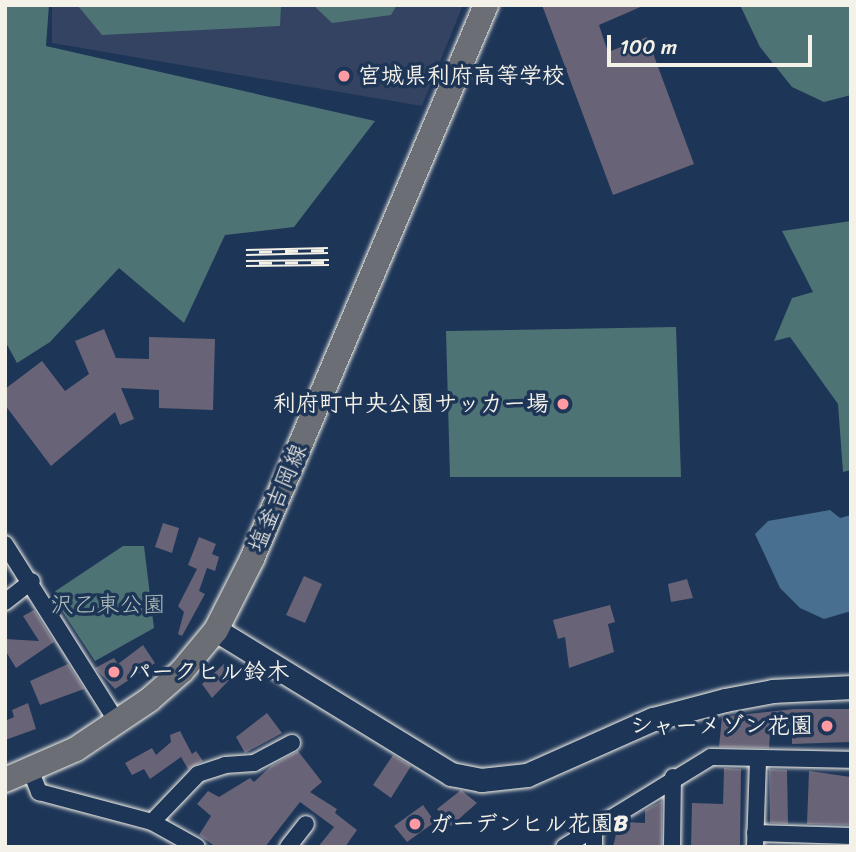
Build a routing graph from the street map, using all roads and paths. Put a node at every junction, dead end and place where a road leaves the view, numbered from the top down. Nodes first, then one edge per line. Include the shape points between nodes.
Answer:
1 (486, 5) edge
2 (5, 544) edge
3 (32, 582) junction
4 (5, 601) edge
5 (216, 630) junction
6 (851, 687) edge
7 (117, 722) junction
8 (292, 743) dead end
9 (758, 758) junction
10 (851, 761) edge
11 (31, 772) junction
12 (673, 777) junction
13 (5, 780) edge
14 (152, 822) junction
15 (306, 824) dead end
16 (594, 825) junction
17 (840, 839) edge
18 (755, 840) edge
19 (176, 841) edge
20 (197, 847) edge
21 (288, 847) edge
22 (564, 847) edge
23 (594, 847) edge
24 (672, 847) edge

1 - 5 main road, 塩釜吉岡線 via 252,559
2 - 3 street
3 - 4 street
3 - 7 street
5 - 6 street via 451,774 481,780 527,775 653,719 725,700 773,691
5 - 7 main road, 塩釜吉岡線 via 182,671
7 - 11 main road, 塩釜吉岡線
8 - 14 street via 254,763 225,765 198,774
9 - 10 street
9 - 12 street via 711,757
9 - 18 street
11 - 13 main road, 塩釜吉岡線
11 - 14 street via 39,792
12 - 16 street
12 - 24 street
14 - 19 street
15 - 21 street
16 - 22 street
16 - 23 street
17 - 18 street
19 - 20 street

